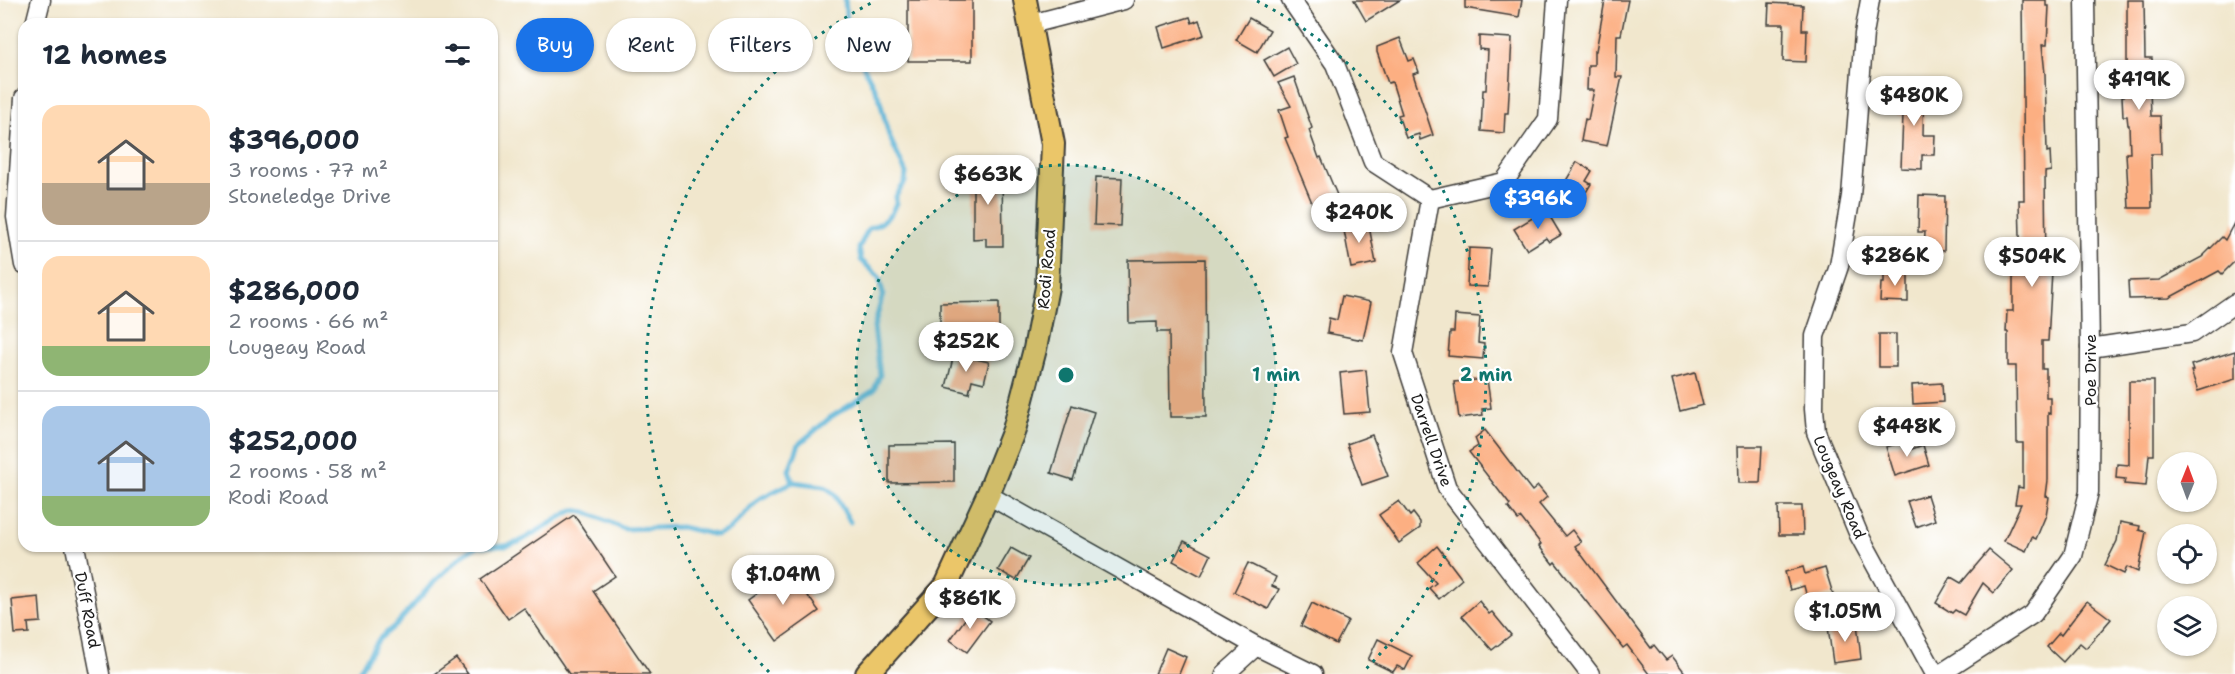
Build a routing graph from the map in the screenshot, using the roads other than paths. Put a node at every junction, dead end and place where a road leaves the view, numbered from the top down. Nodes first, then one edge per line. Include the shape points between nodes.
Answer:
1 (41, 0) edge
2 (1025, 0) edge
3 (1124, 0) edge
4 (1291, 0) edge
5 (1557, 0) edge
6 (1870, 0) edge
7 (2085, 0) edge
8 (36, 18) edge
9 (1031, 24) junction
10 (18, 187) edge
11 (1430, 199) junction
12 (18, 229) edge
13 (2235, 303) edge
14 (2090, 348) junction
15 (988, 495) junction
16 (76, 552) edge
17 (1256, 646) junction
18 (100, 674) edge
19 (867, 674) edge
20 (1225, 674) edge
21 (1313, 674) edge
22 (1590, 674) edge
23 (1935, 674) edge
24 (1940, 674) edge

1 - 8 street
2 - 9 main road, Rodi Road
3 - 9 street
4 - 11 street via 1335,64 1373,162
5 - 11 street via 1548,119 1504,183
6 - 23 street, Lougeay Road via 1851,196 1839,266 1815,336 1816,432 1859,535
7 - 14 street, Poe Drive
9 - 15 main road, Rodi Road via 1053,144 1047,287 1014,430
10 - 12 street
11 - 22 street, Darrell Drive via 1403,353 1447,488
13 - 14 street via 2192,333
14 - 24 street, Poe Drive via 2089,492 2073,556 2033,614
15 - 17 street
15 - 19 main road, Rodi Road via 946,586
16 - 18 street, Duff Road
17 - 20 street
17 - 21 street

